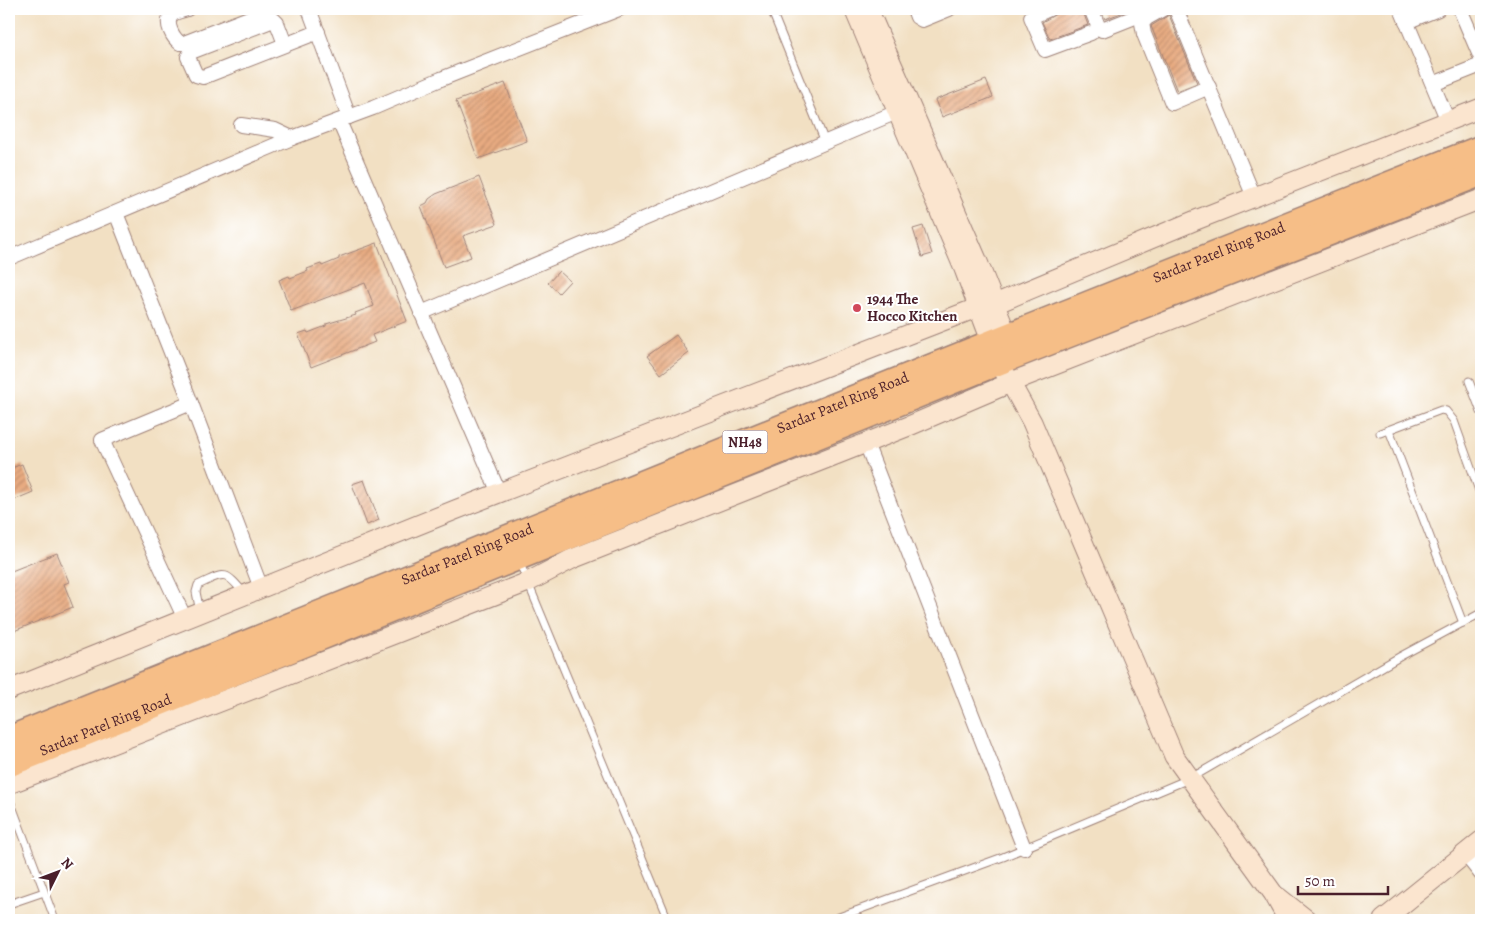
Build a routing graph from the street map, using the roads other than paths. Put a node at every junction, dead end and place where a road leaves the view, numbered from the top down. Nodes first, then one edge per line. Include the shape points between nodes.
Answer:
1 (187, 9) edge
2 (271, 9) edge
3 (310, 9) edge
4 (771, 9) edge
5 (854, 9) edge
6 (868, 9) edge
7 (914, 9) edge
8 (949, 9) edge
9 (1049, 9) edge
10 (1091, 9) edge
11 (1145, 9) edge
12 (1163, 9) edge
13 (1176, 9) edge
14 (1438, 9) edge
15 (1460, 9) edge
16 (614, 10) edge
17 (1404, 15) edge
18 (318, 32) junction
19 (1091, 33) dead end
20 (286, 44) junction
21 (1481, 58) edge
22 (1481, 64) edge
23 (1433, 84) junction
24 (1209, 87) junction
25 (1481, 108) edge
26 (897, 112) junction
27 (344, 119) junction
28 (1448, 121) junction
29 (241, 125) dead end
30 (292, 138) junction
31 (825, 142) junction
32 (1481, 148) edge
33 (1481, 173) edge
34 (1254, 197) junction
35 (1481, 199) edge
36 (116, 213) junction
37 (9, 258) edge
38 (987, 306) junction
39 (421, 313) junction
40 (1008, 359) junction
41 (1469, 381) dead end
42 (191, 403) junction
43 (1481, 412) edge
44 (1389, 430) junction
45 (1380, 434) dead end
46 (866, 443) junction
47 (499, 493) junction
48 (1481, 496) edge
49 (518, 558) junction
50 (528, 582) junction
51 (253, 591) junction
52 (1481, 613) edge
53 (192, 616) junction
54 (1463, 623) junction
55 (9, 690) edge
56 (9, 739) edge
57 (9, 764) edge
58 (1191, 778) junction
59 (9, 784) edge
60 (9, 798) edge
61 (1481, 841) edge
62 (1024, 848) junction
63 (1475, 860) edge
64 (44, 892) junction
65 (1273, 893) junction
66 (9, 904) edge
67 (55, 920) edge
68 (668, 920) edge
69 (831, 920) edge
70 (1288, 920) edge
71 (1307, 920) edge
72 (1383, 920) edge
73 (1397, 920) edge

1 - 2 street via 170,17 173,36 180,43
3 - 18 street
4 - 31 lane
5 - 26 street
6 - 38 street
7 - 8 street via 922,20
9 - 19 street via 1030,17 1045,50
10 - 11 street via 1102,30 1145,13
12 - 24 street via 1142,23 1172,103
13 - 24 street
14 - 17 street
15 - 21 street
16 - 27 street
17 - 23 street
18 - 20 street
18 - 27 street
20 - 20 street via 203,77 196,75 188,57 191,52 271,20 277,23
22 - 23 street
23 - 28 street
24 - 34 street
25 - 28 street
26 - 31 street
26 - 38 street
27 - 30 street
27 - 39 street
28 - 34 street
29 - 30 street via 276,130
30 - 36 street
31 - 39 street
32 - 40 highway, Sardar Patel Ring Road / NH48
33 - 40 highway, Sardar Patel Ring Road / NH48
34 - 38 street
35 - 40 street, Sardar Patel Ring Road
36 - 37 street
36 - 42 street
38 - 40 street
38 - 47 street
39 - 47 street
40 - 46 street, Sardar Patel Ring Road via 909,426
40 - 49 highway, Sardar Patel Ring Road / NH48
40 - 56 highway, Sardar Patel Ring Road / NH48
40 - 58 street via 1185,754
41 - 43 lane
42 - 51 street
42 - 53 street via 102,440
44 - 45 lane
44 - 48 lane via 1441,410 1446,411 1454,421
44 - 54 lane
46 - 50 street, Sardar Patel Ring Road via 572,558
46 - 62 street
47 - 51 street
49 - 50 lane
49 - 57 highway, Sardar Patel Ring Road / NH48
50 - 59 street, Sardar Patel Ring Road
50 - 68 lane
51 - 53 street
51 - 53 lane via 221,574 198,585
52 - 54 lane
53 - 55 street
54 - 58 lane
58 - 62 lane
58 - 65 street
60 - 64 lane
61 - 63 street
62 - 69 lane
63 - 72 street
63 - 73 street
64 - 66 lane
64 - 67 lane
65 - 70 street
65 - 71 street

